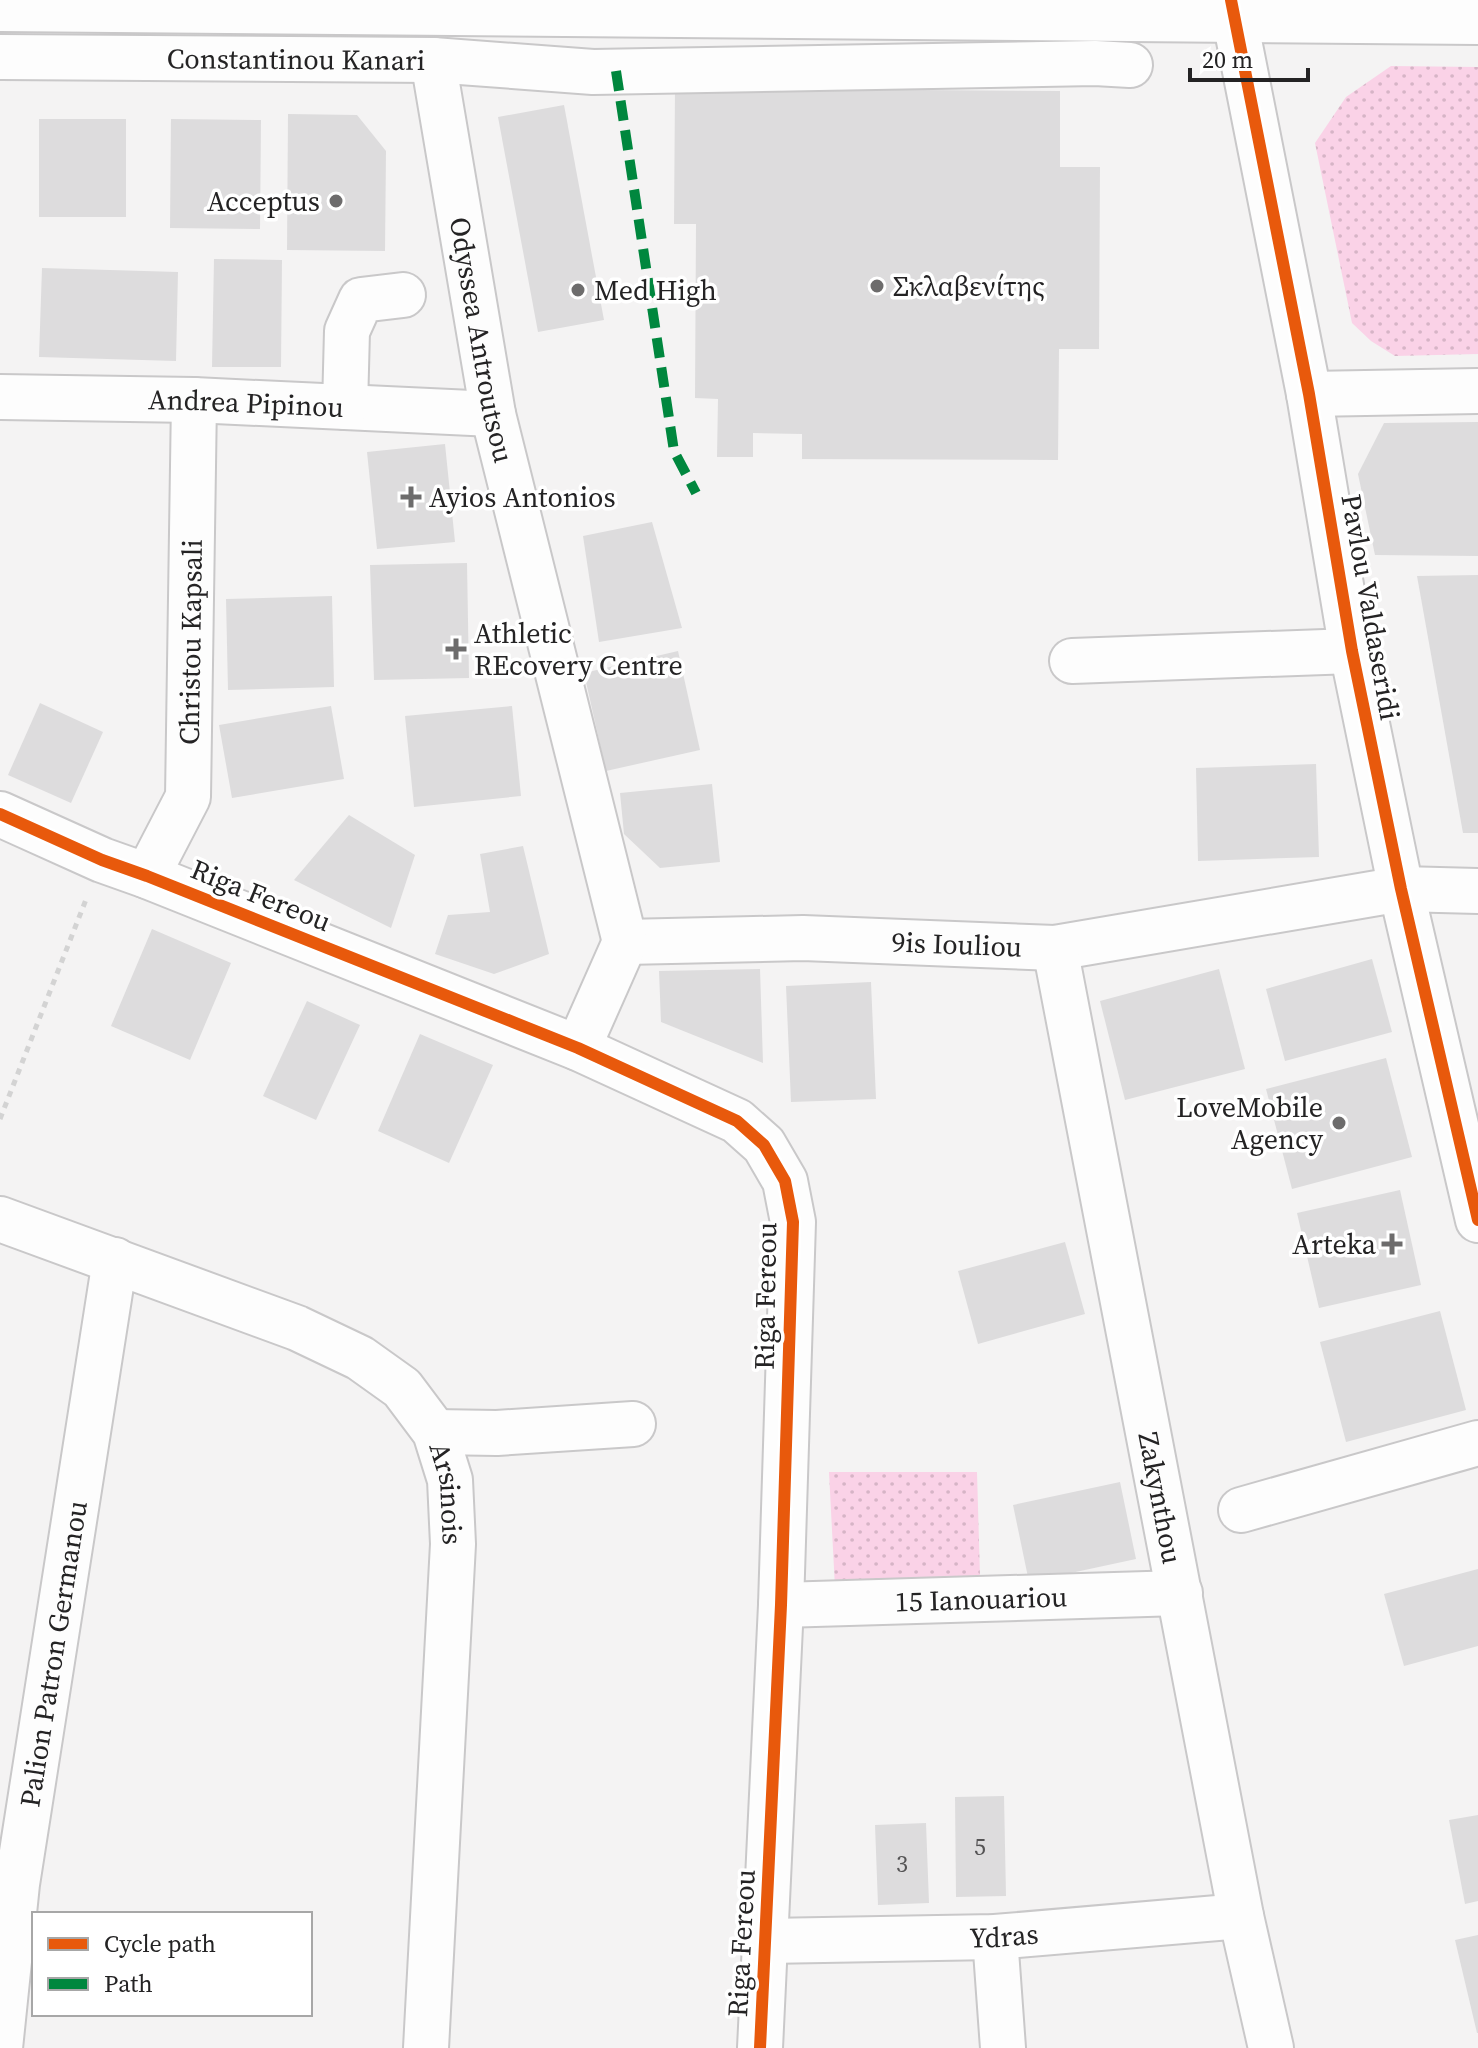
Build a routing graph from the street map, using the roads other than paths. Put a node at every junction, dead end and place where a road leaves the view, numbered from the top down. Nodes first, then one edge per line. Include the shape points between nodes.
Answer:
1 (0, 9) edge
2 (1233, 10) edge
3 (1478, 22) edge
4 (0, 57) edge
5 (433, 60) junction
6 (1130, 65) dead end
7 (403, 295) dead end
8 (1478, 391) edge
9 (1309, 394) junction
10 (0, 397) edge
11 (194, 400) junction
12 (345, 407) junction
13 (493, 414) junction
14 (1352, 651) junction
15 (1072, 661) dead end
16 (0, 814) edge
17 (147, 876) junction
18 (1401, 889) junction
19 (1478, 891) edge
20 (625, 942) junction
21 (1055, 948) junction
22 (578, 1048) junction
23 (1470, 1154) edge
24 (0, 1219) edge
25 (1478, 1220) edge
26 (115, 1260) junction
27 (633, 1424) dead end
28 (435, 1432) junction
29 (1478, 1443) edge
30 (1241, 1510) dead end
31 (1180, 1593) junction
32 (781, 1605) junction
33 (9, 1883) edge
34 (1241, 1916) junction
35 (995, 1937) junction
36 (766, 1941) junction
37 (0, 2048) edge
38 (426, 2048) edge
39 (760, 2048) edge
40 (1003, 2048) edge
41 (1271, 2048) edge

1 - 2 street
2 - 3 street
2 - 9 street, Pavlou Valdaseridi
4 - 5 street, Constantinou Kanari
5 - 6 street, Constantinou Kanari via 593,72
5 - 13 street, Odyssea Antroutsou
7 - 12 street via 361,300 347,331
8 - 9 street
9 - 14 street, Pavlou Valdaseridi
10 - 11 street, Andrea Pipinou
11 - 12 street, Andrea Pipinou
11 - 17 street, Christou Kapsali via 188,797
12 - 13 street, Andrea Pipinou
13 - 20 street, Odyssea Antroutsou
14 - 15 street
14 - 18 street, Pavlou Valdaseridi
16 - 17 street, Riga Fereou
17 - 22 street, Riga Fereou
18 - 19 street, 9is Iouliou
18 - 21 street, 9is Iouliou
18 - 23 street, Pavlou Valdaseridi
20 - 21 street, 9is Iouliou via 803,938
20 - 22 street
21 - 31 street, Zakynthou
22 - 32 street, Riga Fereou via 737,1121 764,1145 785,1181 793,1222
23 - 25 street, Pavlou Valdaseridi
24 - 26 street, Arsinois
26 - 28 street, Arsinois via 297,1328 360,1358 402,1388
26 - 33 street, Palion Patron Germanou
27 - 28 street
28 - 38 street, Arsinois via 450,1480 453,1544
29 - 30 street
31 - 32 street, 15 Ianouariou
31 - 34 street, Zakynthou
32 - 36 street, Riga Fereou
33 - 37 street, Palion Patron Germanou
34 - 35 street, Ydras
34 - 41 street, Zakynthou
35 - 36 street, Ydras
35 - 40 street
36 - 39 street, Riga Fereou

